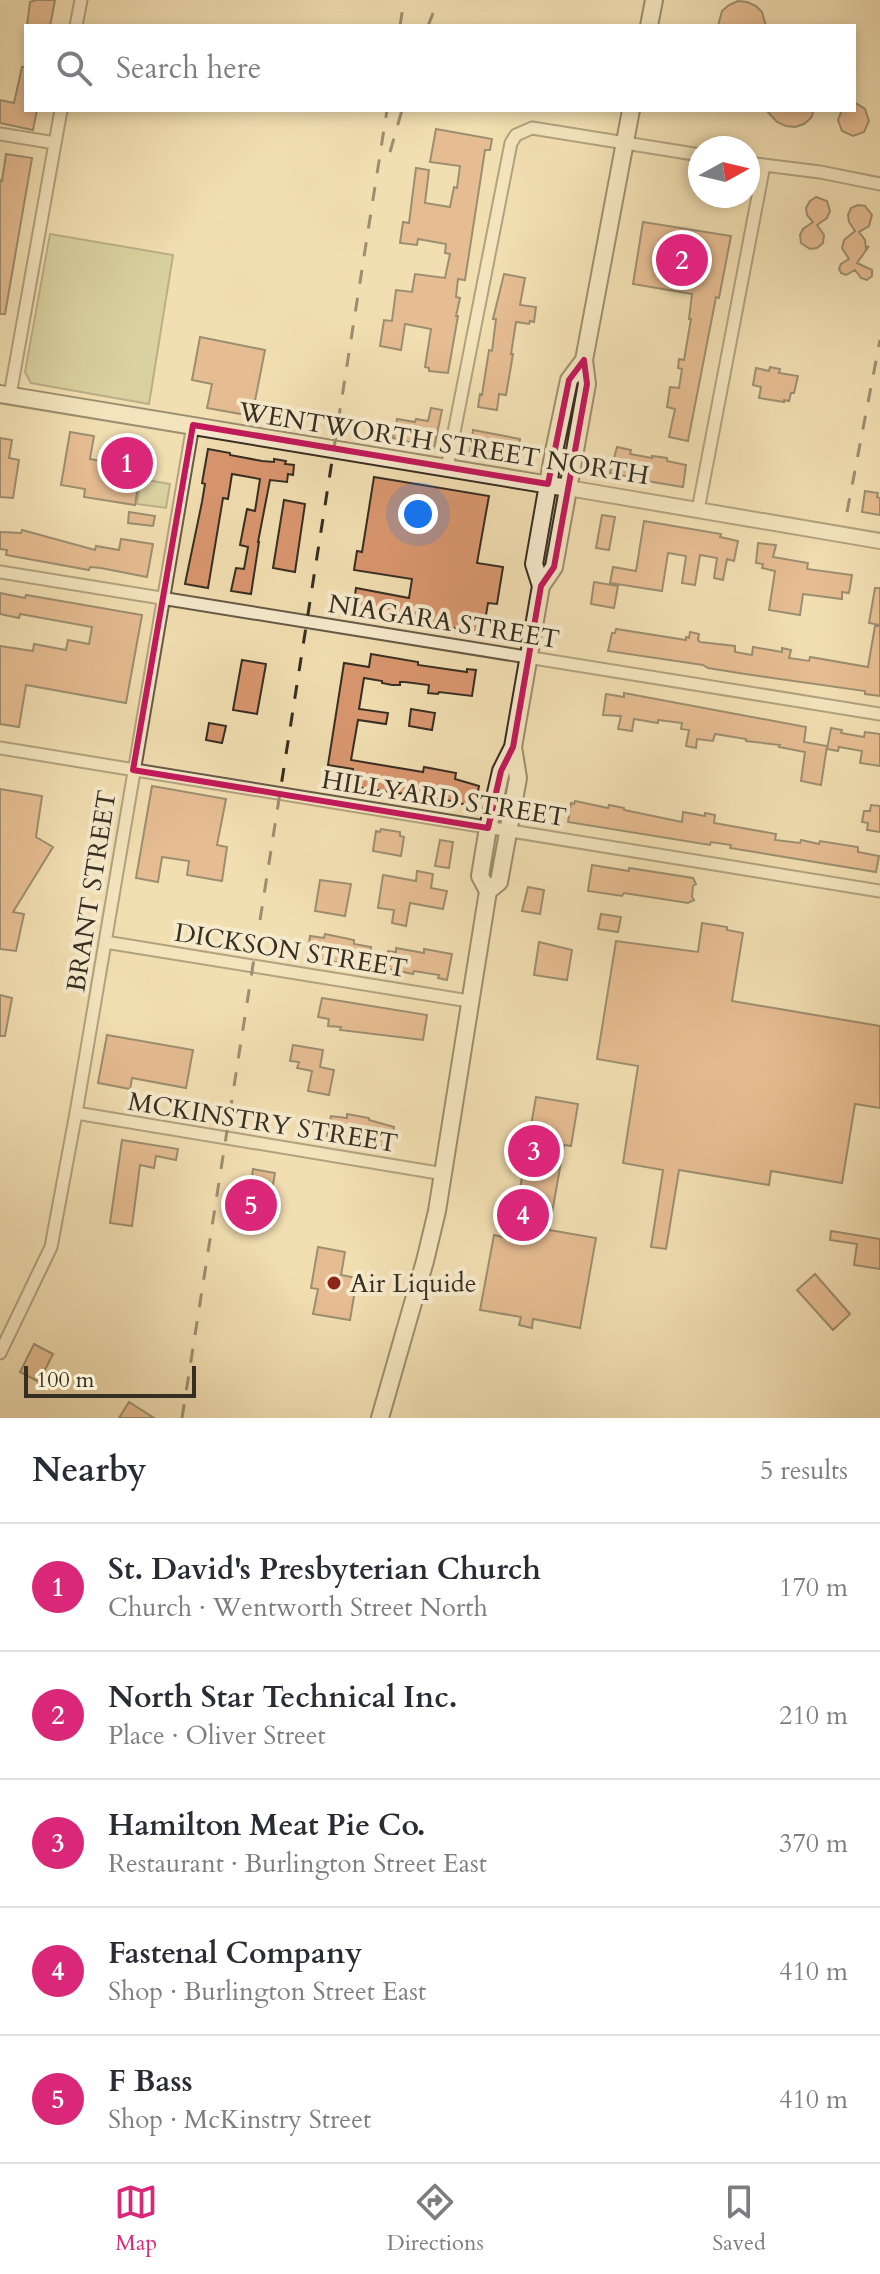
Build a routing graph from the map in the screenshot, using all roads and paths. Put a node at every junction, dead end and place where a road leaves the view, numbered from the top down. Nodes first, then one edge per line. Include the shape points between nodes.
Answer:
1 (81, 0) edge
2 (654, 0) edge
3 (76, 24) edge
4 (649, 24) edge
5 (61, 112) edge
6 (631, 112) edge
7 (0, 134) edge
8 (55, 143) junction
9 (625, 144) junction
10 (688, 153) edge
11 (760, 164) edge
12 (764, 165) junction
13 (880, 184) edge
14 (584, 360) junction
15 (5, 394) edge
16 (193, 425) junction
17 (447, 468) junction
18 (548, 484) junction
19 (568, 488) junction
20 (698, 510) junction
21 (880, 541) edge
22 (0, 572) edge
23 (541, 586) junction
24 (163, 597) junction
25 (529, 657) junction
26 (880, 714) edge
27 (513, 747) junction
28 (0, 748) edge
29 (133, 770) junction
30 (488, 828) junction
31 (509, 832) junction
32 (488, 891) junction
33 (880, 891) edge
34 (105, 942) junction
35 (469, 1001) junction
36 (76, 1113) junction
37 (444, 1174) junction
38 (0, 1353) edge
39 (380, 1418) edge

1 - 3 street
2 - 4 main road
5 - 8 street
6 - 9 main road
7 - 8 street
8 - 15 street
9 - 10 street
9 - 14 main road
9 - 17 street via 532,128 511,143
11 - 12 street
12 - 13 street
12 - 20 street
14 - 18 main road via 569,380
14 - 19 main road via 587,384
15 - 16 main road, WENTWORTH STREET NORTH
16 - 17 main road, WENTWORTH STREET NORTH
16 - 24 street, BRANT STREET
17 - 18 main road, WENTWORTH STREET NORTH
18 - 19 main road, WENTWORTH STREET NORTH
18 - 23 main road via 534,564
19 - 20 street, WENTWORTH STREET NORTH
19 - 23 main road via 554,567
20 - 21 street, WENTWORTH STREET NORTH
22 - 24 street, NIAGARA STREET
23 - 25 main road
24 - 25 street, NIAGARA STREET
24 - 29 street, BRANT STREET
25 - 26 street, NIAGARA STREET
25 - 27 main road
27 - 30 main road via 501,771
27 - 31 main road via 518,778
28 - 29 street, HILLYARD STREET
29 - 30 street, HILLYARD STREET
29 - 34 street, BRANT STREET
30 - 31 street, HILLYARD STREET
30 - 32 main road via 480,876
31 - 32 main road via 499,882
31 - 33 street, HILLYARD STREET
32 - 35 main road
34 - 35 street, DICKSON STREET
34 - 36 street, BRANT STREET
35 - 37 main road
36 - 37 street, MCKINSTRY STREET
36 - 38 street, BRANT STREET via 51,1247
37 - 39 main road

